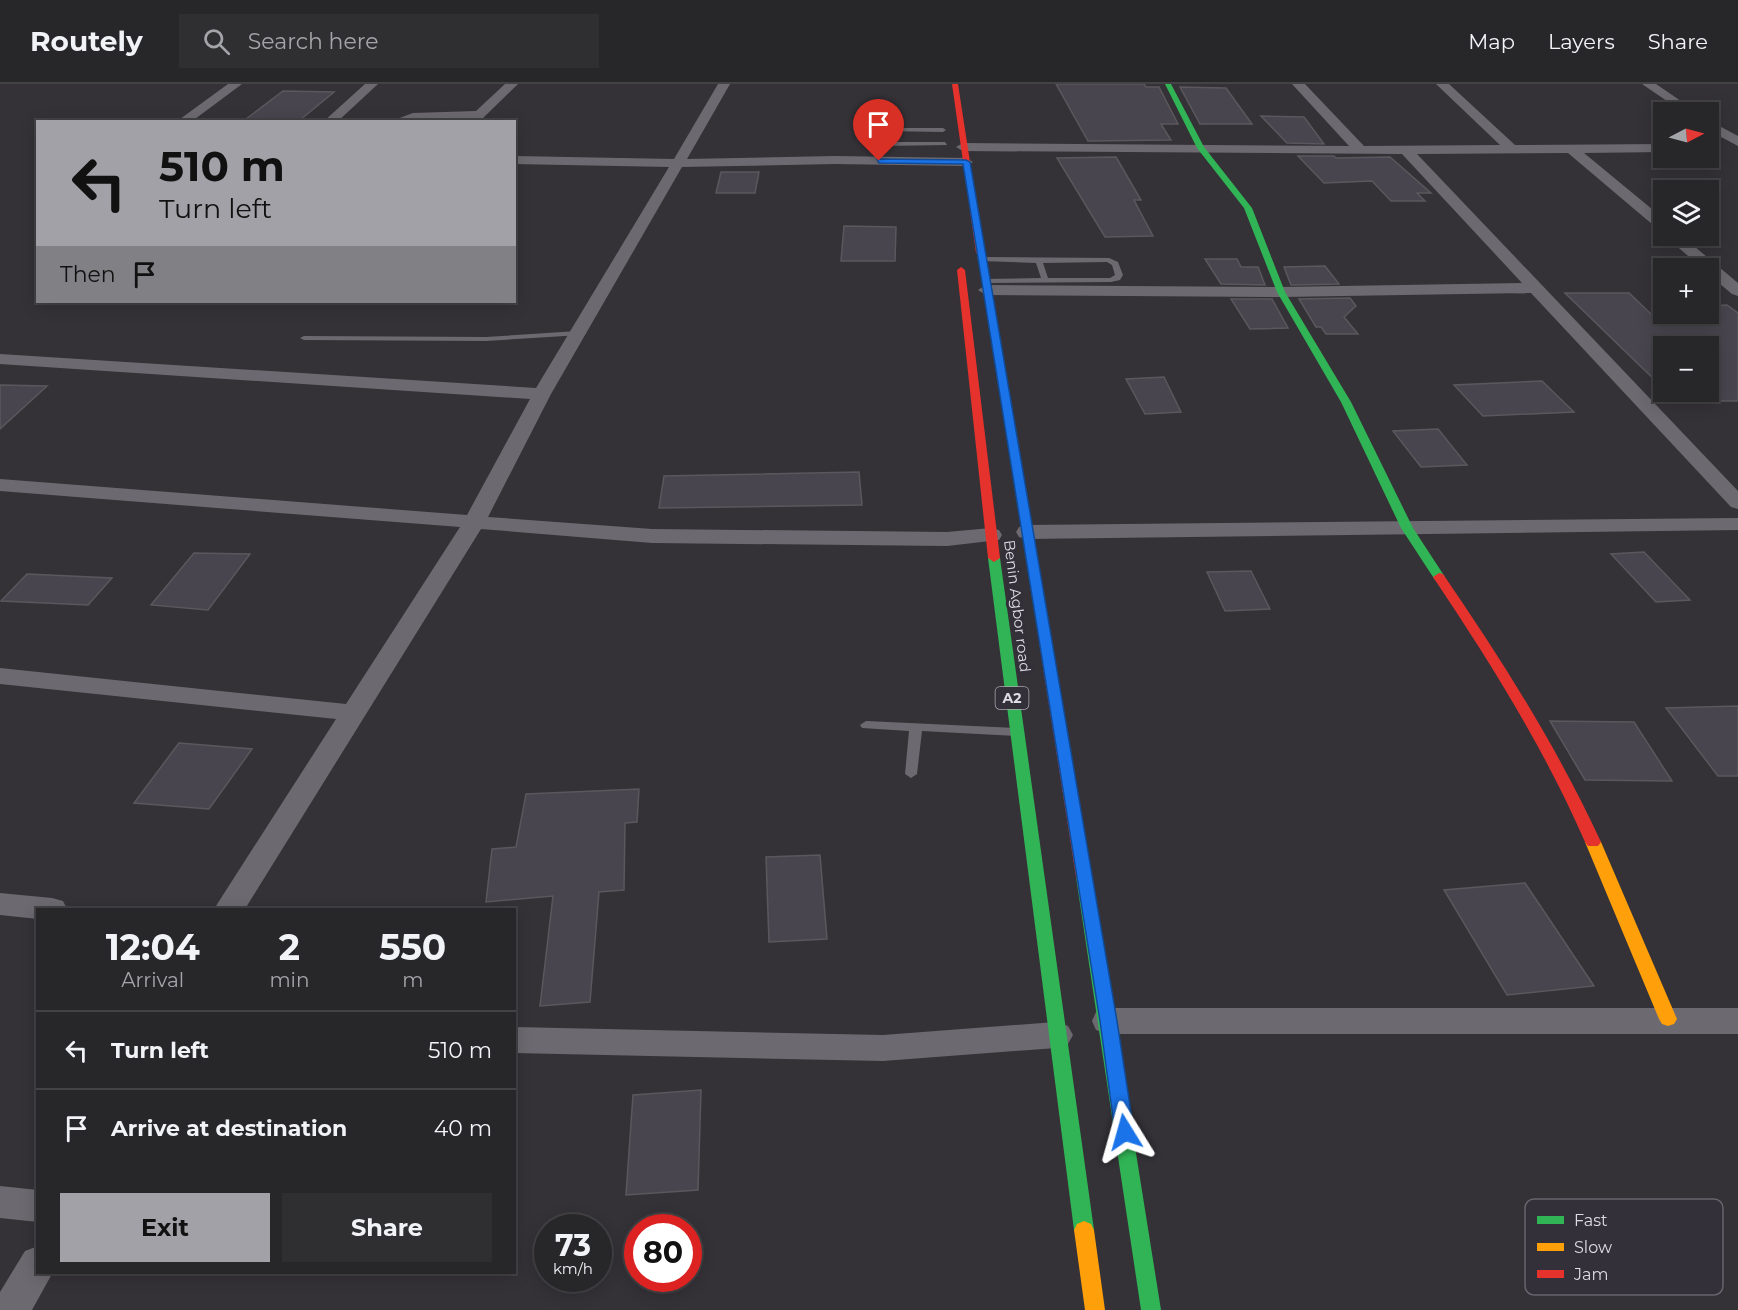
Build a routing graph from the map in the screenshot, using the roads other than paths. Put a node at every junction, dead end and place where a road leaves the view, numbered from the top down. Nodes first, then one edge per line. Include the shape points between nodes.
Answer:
1 (236, 84) edge
2 (372, 84) edge
3 (512, 84) edge
4 (724, 84) edge
5 (955, 84) edge
6 (1168, 84) edge
7 (1298, 84) edge
8 (1442, 84) edge
9 (1648, 84) edge
10 (1676, 102) edge
11 (185, 120) edge
12 (331, 120) edge
13 (402, 120) edge
14 (943, 124) joint
15 (1719, 128) edge
16 (1738, 129) edge
17 (1719, 132) edge
18 (945, 144) junction
19 (1738, 144) edge
20 (963, 147) junction
21 (1719, 147) edge
22 (1202, 148) junction
23 (1510, 148) junction
24 (1653, 148) edge
25 (1572, 149) junction
26 (1360, 150) junction
27 (1406, 150) junction
28 (516, 160) edge
29 (678, 162) junction
30 (966, 162) junction
31 (947, 168) junction
32 (1653, 218) edge
33 (1685, 246) edge
34 (959, 255) dead end
35 (981, 259) junction
36 (1039, 261) junction
37 (1045, 280) junction
38 (986, 286) junction
39 (1535, 288) junction
40 (1738, 291) edge
41 (1281, 292) junction
42 (578, 333) junction
43 (304, 338) dead end
44 (0, 359) edge
45 (542, 393) junction
46 (0, 485) edge
47 (1738, 503) edge
48 (476, 521) junction
49 (1738, 524) edge
50 (1407, 528) junction
51 (1027, 532) junction
52 (991, 535) junction
53 (0, 676) edge
54 (355, 713) junction
55 (866, 725) dead end
56 (916, 727) junction
57 (1017, 732) junction
58 (911, 774) dead end
59 (0, 904) edge
60 (42, 908) edge
61 (230, 908) edge
62 (1668, 1019) junction
63 (1108, 1021) junction
64 (1738, 1021) edge
65 (1056, 1035) junction
66 (516, 1040) edge
67 (0, 1202) edge
68 (36, 1206) edge
69 (36, 1267) edge
70 (12, 1310) edge
71 (1095, 1310) edge
72 (1151, 1310) edge

1 - 11 street
2 - 12 street
3 - 13 street via 479,116
4 - 29 street
5 - 20 main road, Benin Agbor road
6 - 22 main road
7 - 26 street
8 - 23 street
9 - 10 street
14 - 18 main road
14 - 18 lane via 884,133
15 - 16 street
17 - 19 street
18 - 31 main road
19 - 21 street
20 - 22 street
20 - 30 main road, Benin Agbor road
22 - 26 street
22 - 41 main road via 1248,208
23 - 25 street
23 - 27 street
24 - 25 street
25 - 32 street
26 - 27 street
27 - 39 street
28 - 29 street
29 - 31 street via 835,160
29 - 42 street
30 - 31 street
30 - 35 main road, Benin Agbor road
33 - 40 street
34 - 52 main road, Benin Agbor road / A2
35 - 36 lane
35 - 38 main road, Benin Agbor road
36 - 37 lane
36 - 37 lane via 1108,260 1115,264 1119,274 1111,280
37 - 38 lane
38 - 41 street
38 - 51 main road, Benin Agbor road
39 - 41 street
39 - 47 street
41 - 50 main road via 1346,402
42 - 43 lane via 486,339
42 - 45 street
44 - 45 street
45 - 48 street
46 - 48 street
48 - 52 street via 519,528 652,536 947,539
48 - 54 street
49 - 50 street
50 - 51 street
50 - 62 main road via 1498,665 1572,793
51 - 63 main road, Benin Agbor road
52 - 57 main road, Benin Agbor road / A2
53 - 54 street
54 - 61 street
55 - 56 lane
56 - 57 lane
56 - 58 lane
57 - 65 main road, Benin Agbor road / A2
59 - 60 street
62 - 63 street
62 - 64 street
63 - 72 main road, Benin Agbor road
65 - 66 street via 883,1048
65 - 71 main road, Benin Agbor road / A2
67 - 68 street
69 - 70 street

